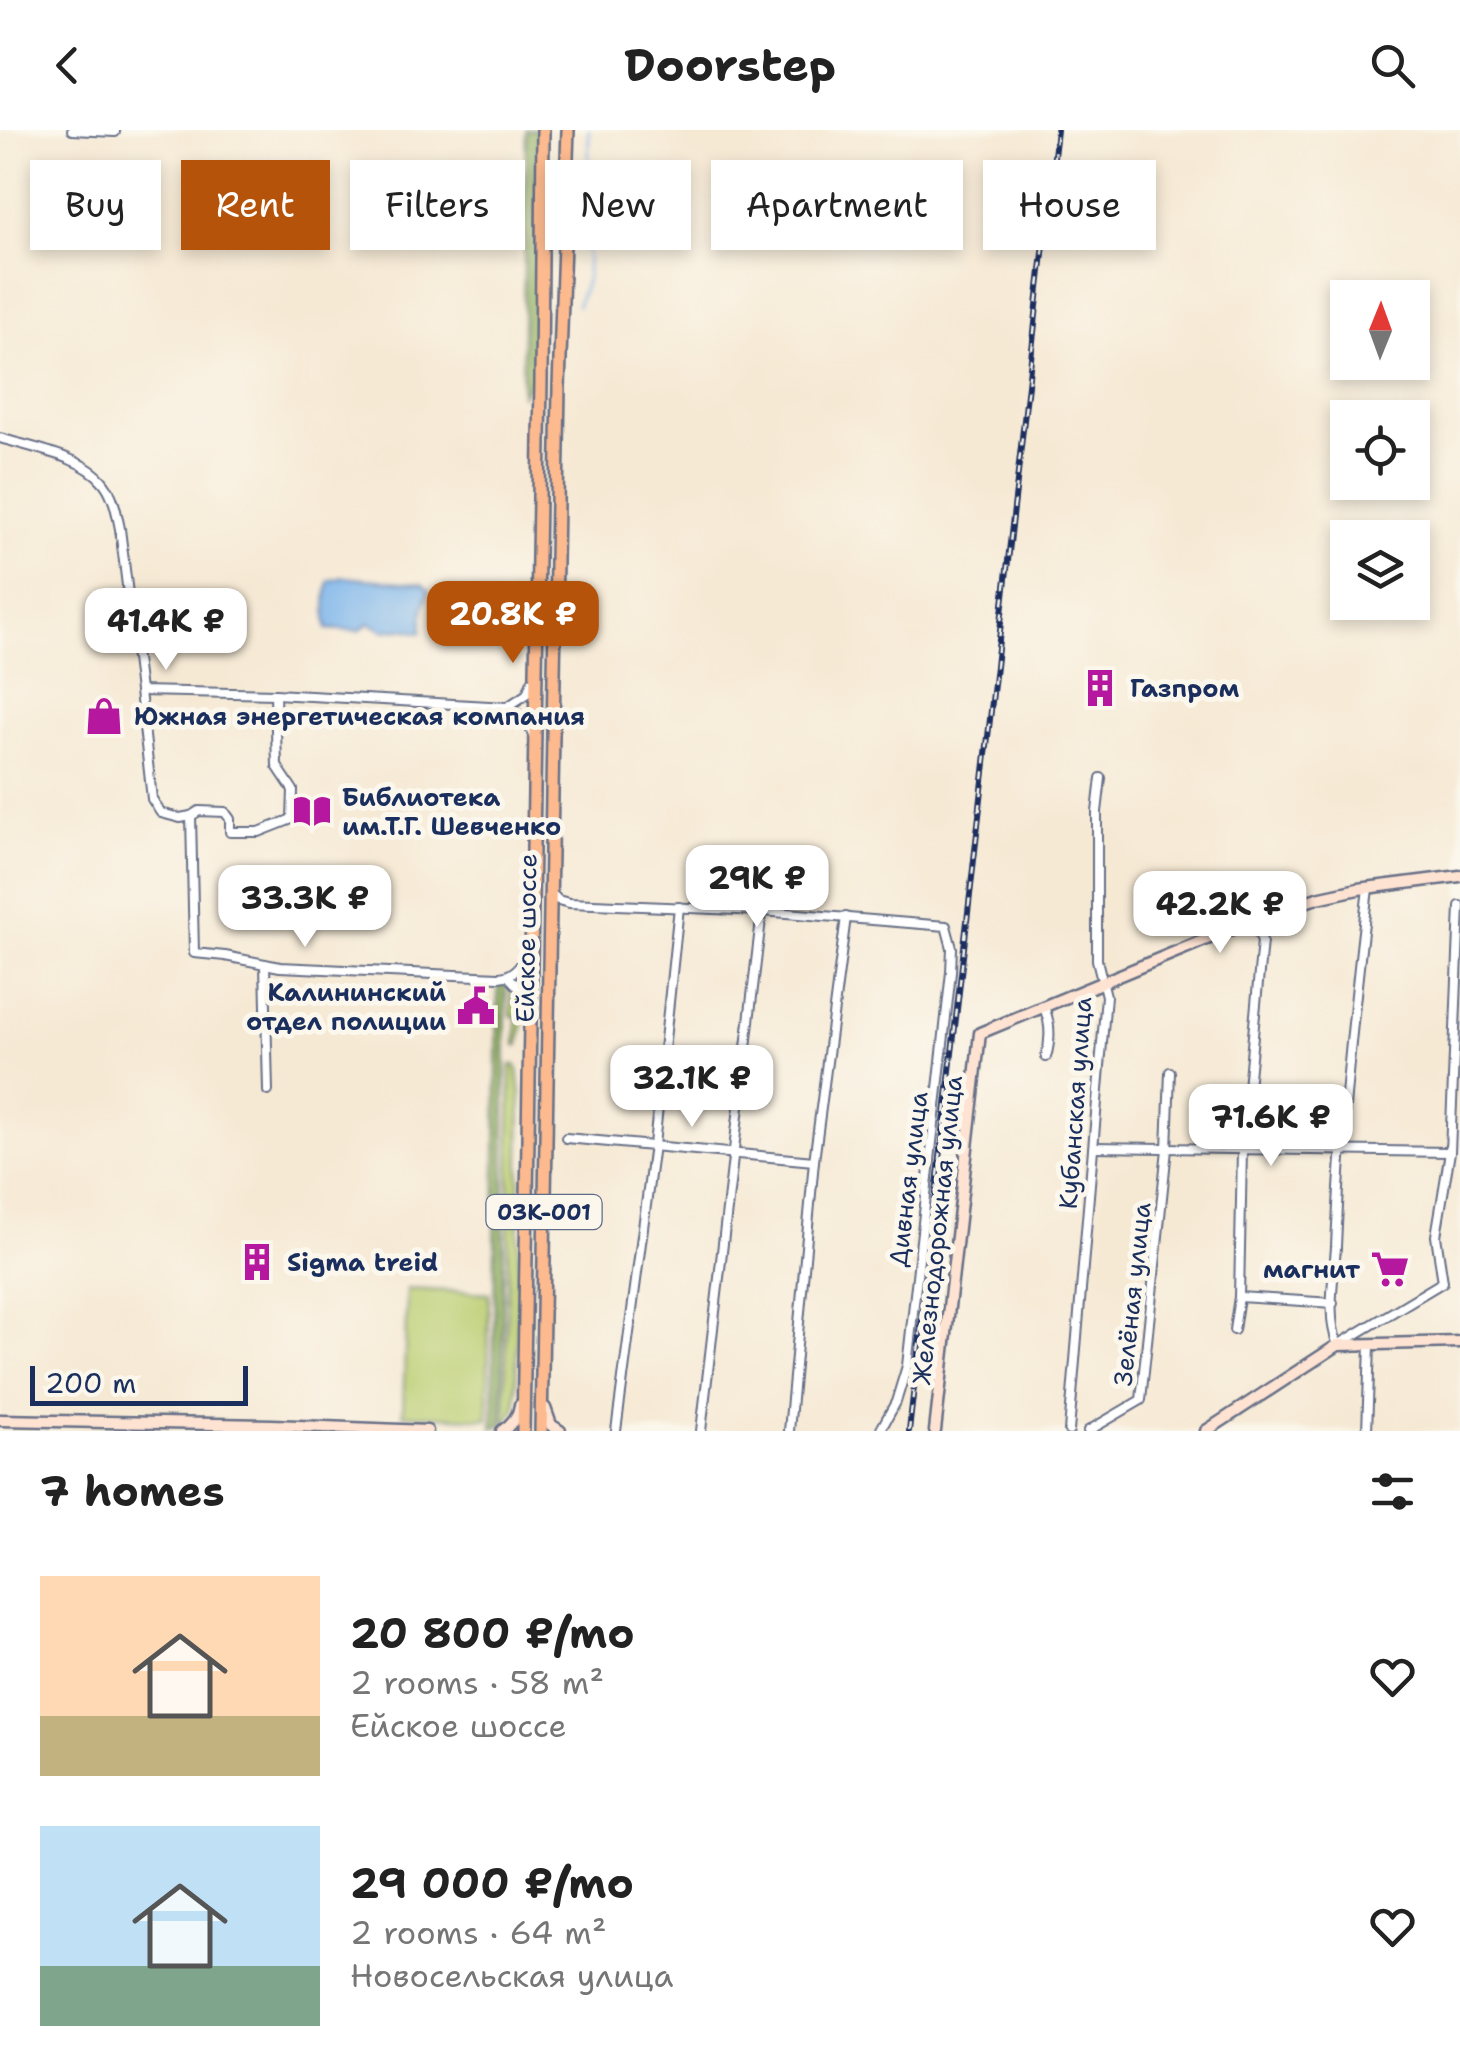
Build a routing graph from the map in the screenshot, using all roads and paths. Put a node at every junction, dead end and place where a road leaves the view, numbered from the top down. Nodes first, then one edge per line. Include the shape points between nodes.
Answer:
1 (72, 130) edge
2 (543, 130) edge
3 (568, 130) edge
4 (115, 131) edge
5 (0, 438) edge
6 (536, 654) junction
7 (140, 691) junction
8 (275, 694) junction
9 (507, 708) junction
10 (535, 742) junction
11 (1102, 778) dead end
12 (191, 816) junction
13 (1460, 876) edge
14 (1368, 888) junction
15 (550, 892) junction
16 (568, 903) junction
17 (1460, 906) edge
18 (679, 907) junction
19 (762, 911) junction
20 (532, 917) junction
21 (846, 917) junction
22 (549, 919) junction
23 (1253, 920) junction
24 (265, 964) junction
25 (508, 976) junction
26 (1104, 982) junction
27 (1044, 1007) junction
28 (530, 1008) junction
29 (1456, 1052) edge
30 (1046, 1057) dead end
31 (1170, 1072) dead end
32 (268, 1091) dead end
33 (566, 1138) dead end
34 (654, 1145) junction
35 (1094, 1147) junction
36 (1167, 1149) junction
37 (1340, 1150) junction
38 (1242, 1151) junction
39 (1450, 1152) junction
40 (734, 1153) junction
41 (814, 1161) junction
42 (1239, 1297) junction
43 (1333, 1303) junction
44 (1234, 1330) dead end
45 (1460, 1342) edge
46 (1370, 1344) junction
47 (1338, 1346) junction
48 (524, 1370) junction
49 (541, 1399) junction
50 (0, 1420) edge
51 (427, 1431) edge
52 (502, 1431) edge
53 (524, 1431) edge
54 (541, 1431) edge
55 (560, 1431) edge
56 (616, 1431) edge
57 (701, 1431) edge
58 (790, 1431) edge
59 (880, 1431) edge
60 (935, 1431) edge
61 (1068, 1431) edge
62 (1088, 1431) edge
63 (1206, 1431) edge
64 (1367, 1431) edge

1 - 4 street
2 - 6 main road, Ейское шоссе / 03К-001
3 - 15 main road, Ейское шоссе / 03К-001
5 - 7 street via 85,465 105,484 120,529
6 - 9 street via 530,689
6 - 10 main road, Ейское шоссе / 03К-001
7 - 8 street
7 - 12 street via 152,799 161,814
8 - 9 street
8 - 12 street via 277,766 293,790 292,819 259,832 230,832 226,812
9 - 10 street via 527,720
10 - 20 main road, Ейское шоссе / 03К-001
11 - 26 street, Кубанская улица via 1097,941
12 - 24 street via 194,953
13 - 14 street
14 - 23 street
14 - 37 street
15 - 16 street
15 - 22 main road, Ейское шоссе / 03К-001
16 - 18 street
16 - 22 street
17 - 29 street
18 - 19 street
18 - 34 street
19 - 21 street
19 - 40 street
20 - 25 street via 528,952
20 - 28 main road, Ейское шоссе / 03К-001
21 - 41 street
21 - 59 street, Дивная улица via 946,926 952,948 907,1366
22 - 49 main road, Ейское шоссе / 03К-001
23 - 26 street
23 - 38 street via 1262,941
24 - 25 street
24 - 32 street
25 - 28 street
26 - 27 street
26 - 35 street, Кубанская улица
27 - 30 street
27 - 60 street, Железнодорожная улица via 980,1033
28 - 48 main road, Ейское шоссе / 03К-001
29 - 39 street
31 - 36 street, Зелёная улица
33 - 34 street
34 - 40 street
34 - 56 street
35 - 36 street
35 - 61 street, Кубанская улица
36 - 38 street
36 - 62 street, Зелёная улица via 1142,1400
37 - 38 street
37 - 39 street
37 - 43 street
38 - 42 street
39 - 47 street via 1436,1236 1444,1282
40 - 41 street
40 - 57 street
41 - 58 street
42 - 43 street
42 - 44 street
43 - 47 street
45 - 46 street
46 - 47 street
46 - 64 street
47 - 63 street
48 - 52 street via 520,1411
48 - 53 main road, Ейское шоссе / 03К-001
49 - 54 main road, Ейское шоссе / 03К-001
49 - 55 street
50 - 51 street

